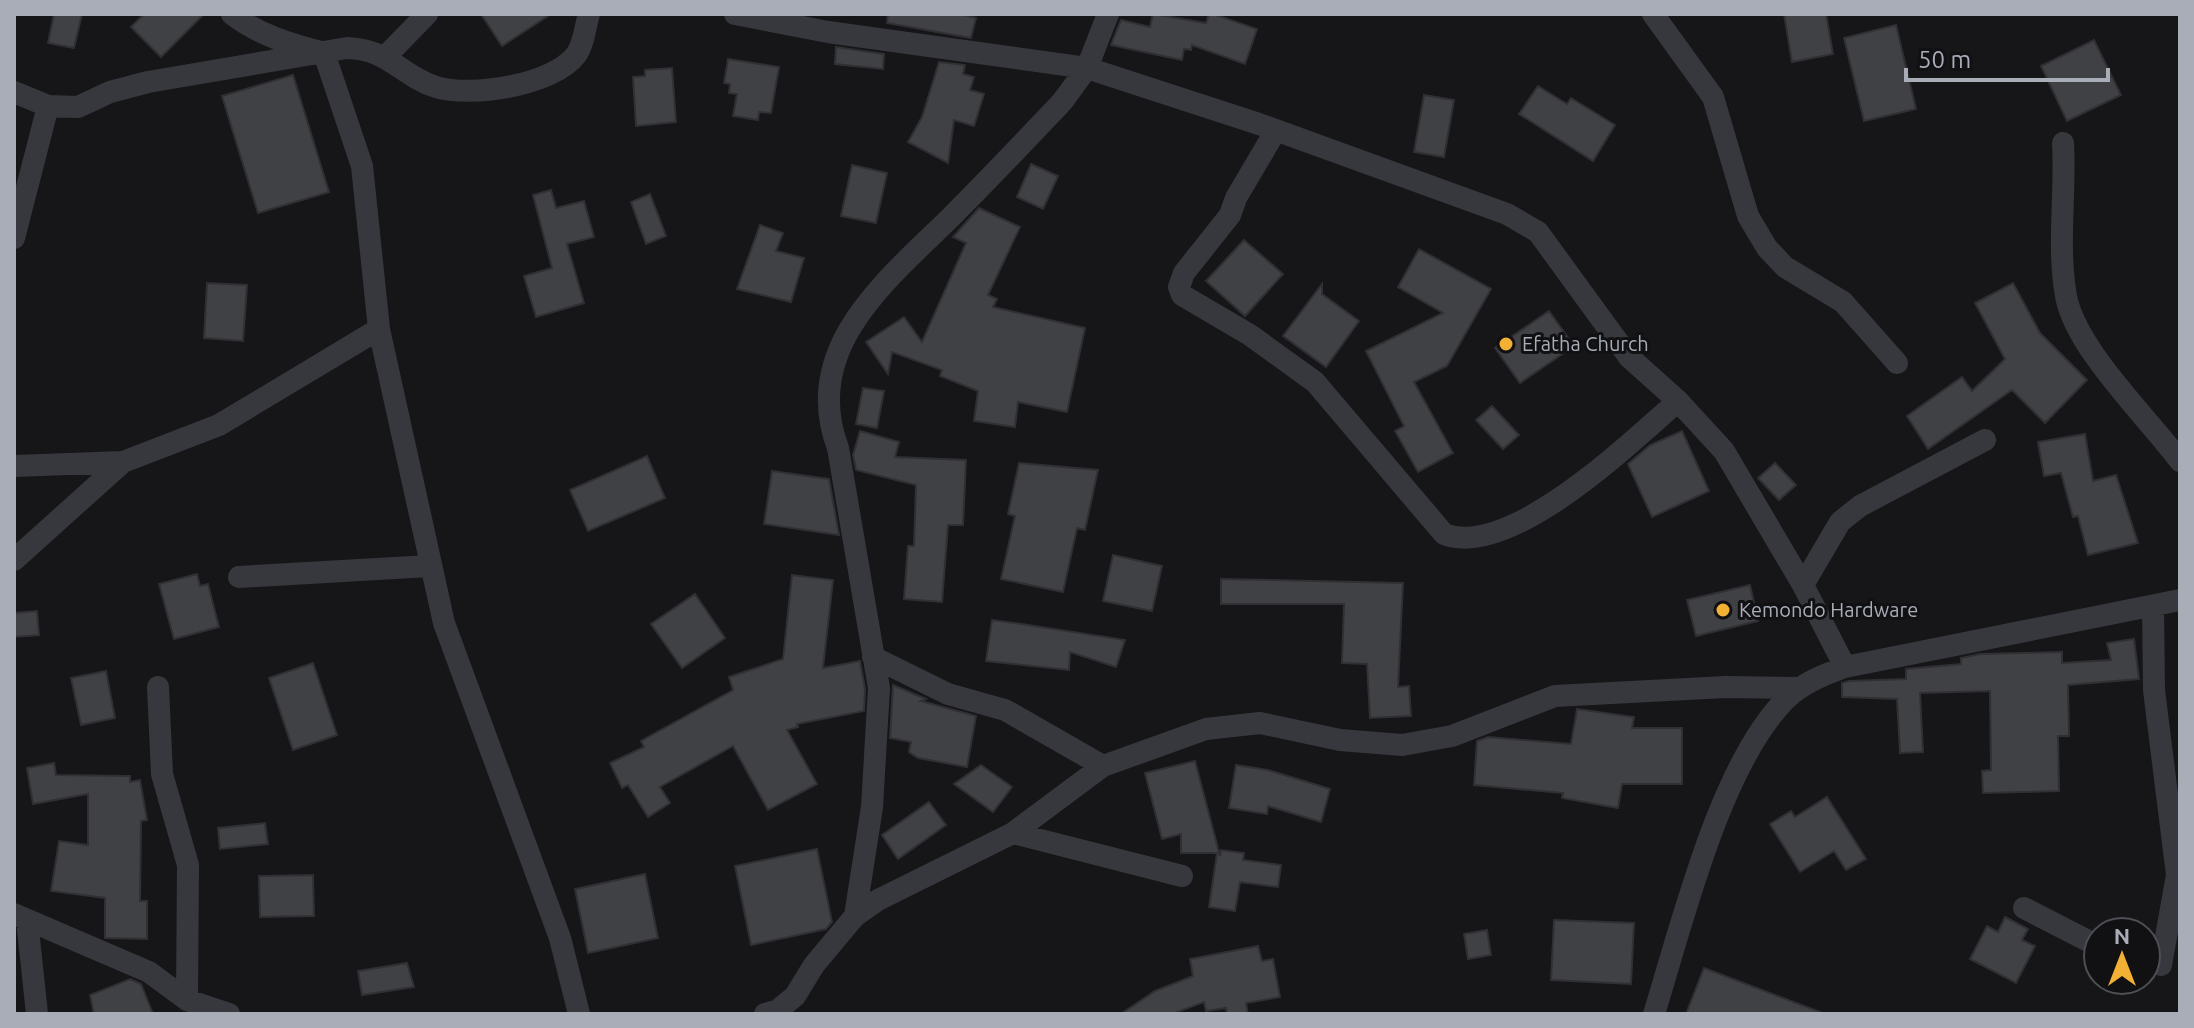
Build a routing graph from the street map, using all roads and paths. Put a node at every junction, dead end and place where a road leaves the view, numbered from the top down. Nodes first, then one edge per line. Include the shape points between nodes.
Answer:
1 (232, 14) edge
2 (427, 14) edge
3 (589, 14) edge
4 (735, 14) edge
5 (1108, 14) edge
6 (1653, 14) edge
7 (324, 53) junction
8 (386, 56) junction
9 (1087, 68) junction
10 (14, 92) edge
11 (48, 106) junction
12 (1276, 130) junction
13 (2063, 143) dead end
14 (14, 238) edge
15 (379, 329) junction
16 (1897, 363) dead end
17 (1678, 401) junction
18 (1985, 440) dead end
19 (2180, 461) edge
20 (123, 462) junction
21 (14, 466) edge
22 (14, 560) edge
23 (429, 566) junction
24 (239, 577) dead end
25 (1803, 585) junction
26 (2180, 600) edge
27 (2153, 607) junction
28 (873, 657) junction
29 (1845, 667) junction
30 (158, 687) dead end
31 (1800, 688) junction
32 (1103, 766) junction
33 (1013, 833) junction
34 (1182, 876) dead end
35 (2024, 908) dead end
36 (855, 916) junction
37 (21, 917) edge
38 (2082, 938) edge
39 (2162, 966) edge
40 (187, 1000) junction
41 (37, 1014) edge
42 (229, 1014) edge
43 (579, 1014) edge
44 (765, 1014) edge
45 (1654, 1014) edge

1 - 7 street via 291,44
2 - 8 street
3 - 8 street via 575,57 555,71 484,91 434,87
4 - 9 street
5 - 9 street
6 - 16 street via 1713,97 1748,216 1767,248 1785,267 1843,302
7 - 8 street via 367,49
7 - 11 street via 148,82 78,107
7 - 15 street via 362,166
9 - 12 street
9 - 28 street via 1034,131 883,283 835,358 828,422 838,448
10 - 11 street
11 - 14 street
12 - 17 street via 1459,194 1538,232 1629,357
12 - 17 street via 1230,215 1184,273 1182,295 1315,382 1444,534 1456,539 1481,535 1572,493
13 - 19 street via 2060,234 2066,299 2104,368
15 - 20 street via 219,425
15 - 23 street
17 - 25 street via 1724,451
18 - 25 street via 1860,506 1840,522
20 - 21 street
20 - 22 street
23 - 24 street
23 - 43 street via 444,623 560,938
25 - 29 street
26 - 27 street
27 - 29 street
27 - 39 street via 2154,690 2177,875
28 - 32 street via 948,694 1005,710
28 - 36 street via 879,688 872,807
29 - 31 street
30 - 40 street via 162,774 188,865
31 - 32 street via 1555,696 1452,736 1402,745 1340,740 1260,723 1206,729
31 - 45 street via 1753,745 1717,821
32 - 33 street
33 - 34 street
33 - 36 street
35 - 38 street
36 - 44 street via 795,996
37 - 40 street via 149,972
37 - 41 street
40 - 42 street

